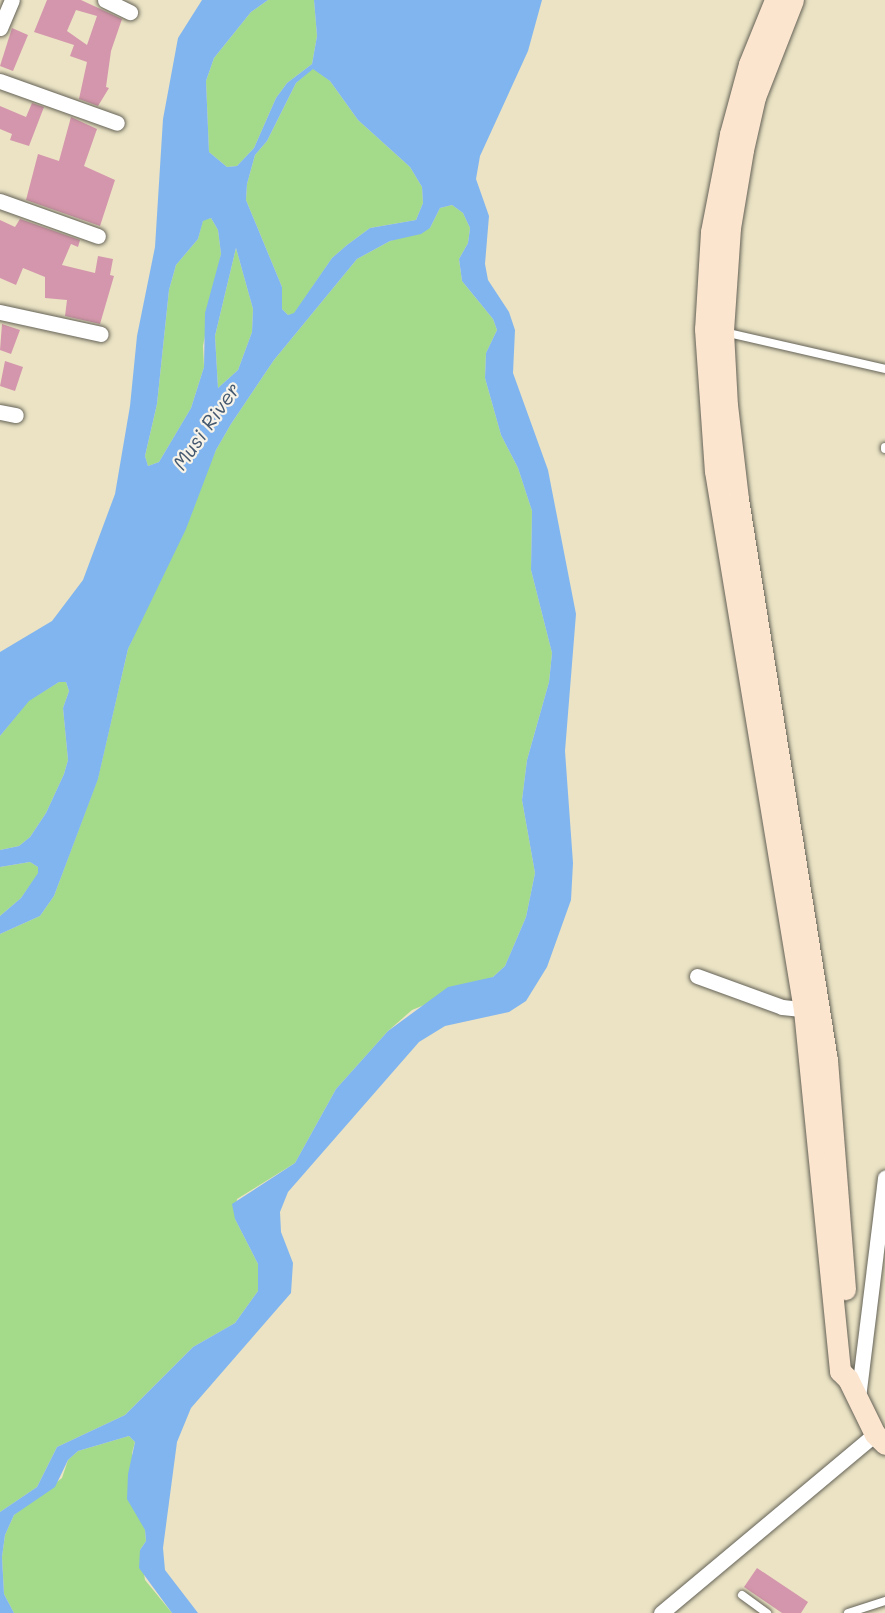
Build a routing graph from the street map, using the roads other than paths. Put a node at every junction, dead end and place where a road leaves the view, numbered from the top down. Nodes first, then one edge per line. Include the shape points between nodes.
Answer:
1 (12, 0) edge
2 (105, 0) edge
3 (775, 0) edge
4 (793, 0) edge
5 (130, 12) dead end
6 (0, 28) edge
7 (0, 81) edge
8 (117, 123) dead end
9 (0, 201) edge
10 (98, 236) dead end
11 (0, 312) edge
12 (714, 331) junction
13 (101, 334) dead end
14 (885, 369) edge
15 (0, 412) edge
16 (16, 415) dead end
17 (697, 976) dead end
18 (812, 1010) junction
19 (885, 1178) edge
20 (858, 1404) junction
21 (880, 1439) edge
22 (742, 1595) dead end
23 (885, 1601) edge
24 (877, 1609) edge
25 (661, 1613) edge
26 (767, 1613) edge
27 (848, 1613) edge

1 - 6 street
2 - 5 street
3 - 12 street via 748,64 711,232
4 - 12 street via 756,97 742,150
7 - 8 street
9 - 10 street
11 - 13 street
12 - 14 lane
12 - 18 street via 715,471
15 - 16 street
17 - 18 street via 782,1007
18 - 20 street via 840,1371 848,1379
19 - 20 street
20 - 21 street
21 - 25 street
22 - 26 lane
23 - 24 lane
24 - 27 lane

